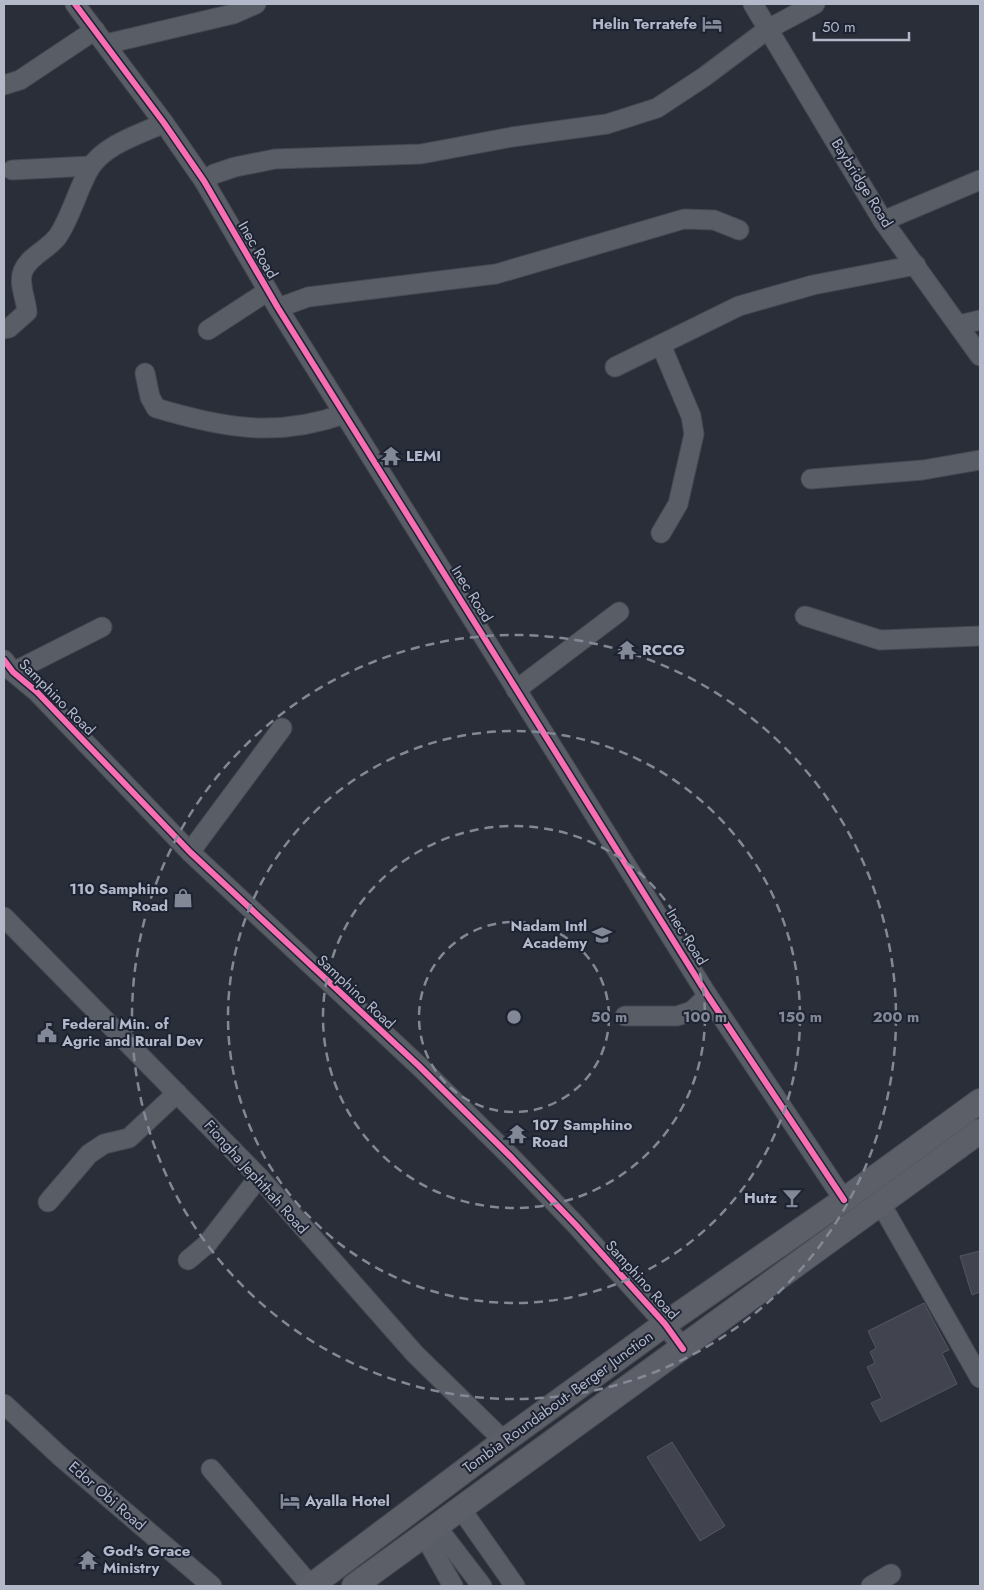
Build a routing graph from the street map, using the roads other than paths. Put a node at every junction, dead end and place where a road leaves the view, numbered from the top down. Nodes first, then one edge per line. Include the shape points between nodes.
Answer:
1 (75, 4) edge
2 (256, 4) edge
3 (753, 4) edge
4 (815, 4) edge
5 (768, 29) junction
6 (101, 37) junction
7 (4, 85) edge
8 (164, 123) junction
9 (91, 166) junction
10 (12, 170) dead end
11 (980, 180) edge
12 (204, 181) junction
13 (883, 221) junction
14 (739, 230) dead end
15 (916, 265) junction
16 (268, 291) junction
17 (278, 308) junction
18 (980, 320) edge
19 (959, 325) junction
20 (4, 329) edge
21 (208, 330) dead end
22 (661, 345) junction
23 (980, 356) edge
24 (616, 367) dead end
25 (145, 373) dead end
26 (344, 414) junction
27 (980, 460) edge
28 (811, 479) dead end
29 (661, 533) dead end
30 (619, 612) dead end
31 (805, 616) dead end
32 (102, 627) dead end
33 (980, 636) edge
34 (8, 666) edge
35 (516, 690) junction
36 (282, 728) dead end
37 (190, 852) junction
38 (4, 917) edge
39 (708, 996) junction
40 (625, 1016) dead end
41 (177, 1093) junction
42 (980, 1101) edge
43 (980, 1131) edge
44 (259, 1177) junction
45 (844, 1200) junction
46 (48, 1202) dead end
47 (881, 1204) junction
48 (188, 1260) dead end
49 (665, 1324) junction
50 (683, 1349) junction
51 (980, 1378) edge
52 (4, 1404) edge
53 (504, 1441) junction
54 (211, 1469) dead end
55 (461, 1509) junction
56 (430, 1531) junction
57 (892, 1574) dead end
58 (212, 1586) edge
59 (311, 1586) edge
60 (354, 1586) edge
61 (453, 1586) edge
62 (482, 1586) edge
63 (515, 1586) edge
64 (871, 1586) edge

1 - 6 street, Inec Road
2 - 6 street via 233,14
3 - 5 street, Baybridge Road
4 - 5 street
5 - 12 street via 657,108 607,124 421,154 275,159 235,167
5 - 13 street, Baybridge Road
6 - 7 street via 20,80
6 - 8 street, Inec Road
8 - 9 street via 111,148
8 - 12 street, Inec Road
9 - 10 street
9 - 20 street via 68,221 56,239 26,264 22,272 27,312
11 - 13 street
12 - 16 street, Inec Road
13 - 15 street, Baybridge Road
14 - 17 street via 714,220 684,219 496,274 308,297
15 - 19 street, Baybridge Road
15 - 22 street via 813,285 739,306
16 - 17 street, Inec Road
16 - 21 street
17 - 26 street, Inec Road
18 - 19 street
19 - 23 street, Baybridge Road
22 - 24 street
22 - 29 street via 691,416 694,434 678,504
25 - 26 street via 156,408 245,429 286,429
26 - 35 street, Inec Road
27 - 28 street via 923,470
30 - 35 street
31 - 33 street via 880,640
32 - 34 street
34 - 37 street, Samphino Road via 37,692
35 - 39 street, Inec Road
36 - 37 street
37 - 49 street, Samphino Road via 419,1066 512,1158
38 - 41 street, Fiongha Jephthah Road
39 - 40 street via 692,1011 678,1016
39 - 45 street, Inec Road
41 - 44 street, Fiongha Jephthah Road
41 - 46 street via 128,1138 104,1144 89,1154
42 - 45 main road, Tombia Roundabout- Berger Junction
43 - 47 main road, Tombia Roundabout- Berger Junction
44 - 48 street via 208,1244
44 - 53 street, Fiongha Jephthah Road via 415,1354
45 - 49 main road, Tombia Roundabout- Berger Junction
47 - 50 main road, Tombia Roundabout- Berger Junction
47 - 51 street
49 - 50 street, Samphino Road
49 - 53 main road, Tombia Roundabout- Berger Junction
50 - 55 main road, Tombia Roundabout- Berger Junction
52 - 58 street, Edor Obi Road
53 - 59 main road, Tombia Roundabout- Berger Junction
54 - 59 street
55 - 56 main road, Tombia Roundabout- Berger Junction
55 - 63 street
56 - 60 main road, Tombia Roundabout- Berger Junction
56 - 61 street
56 - 62 street
57 - 64 street

